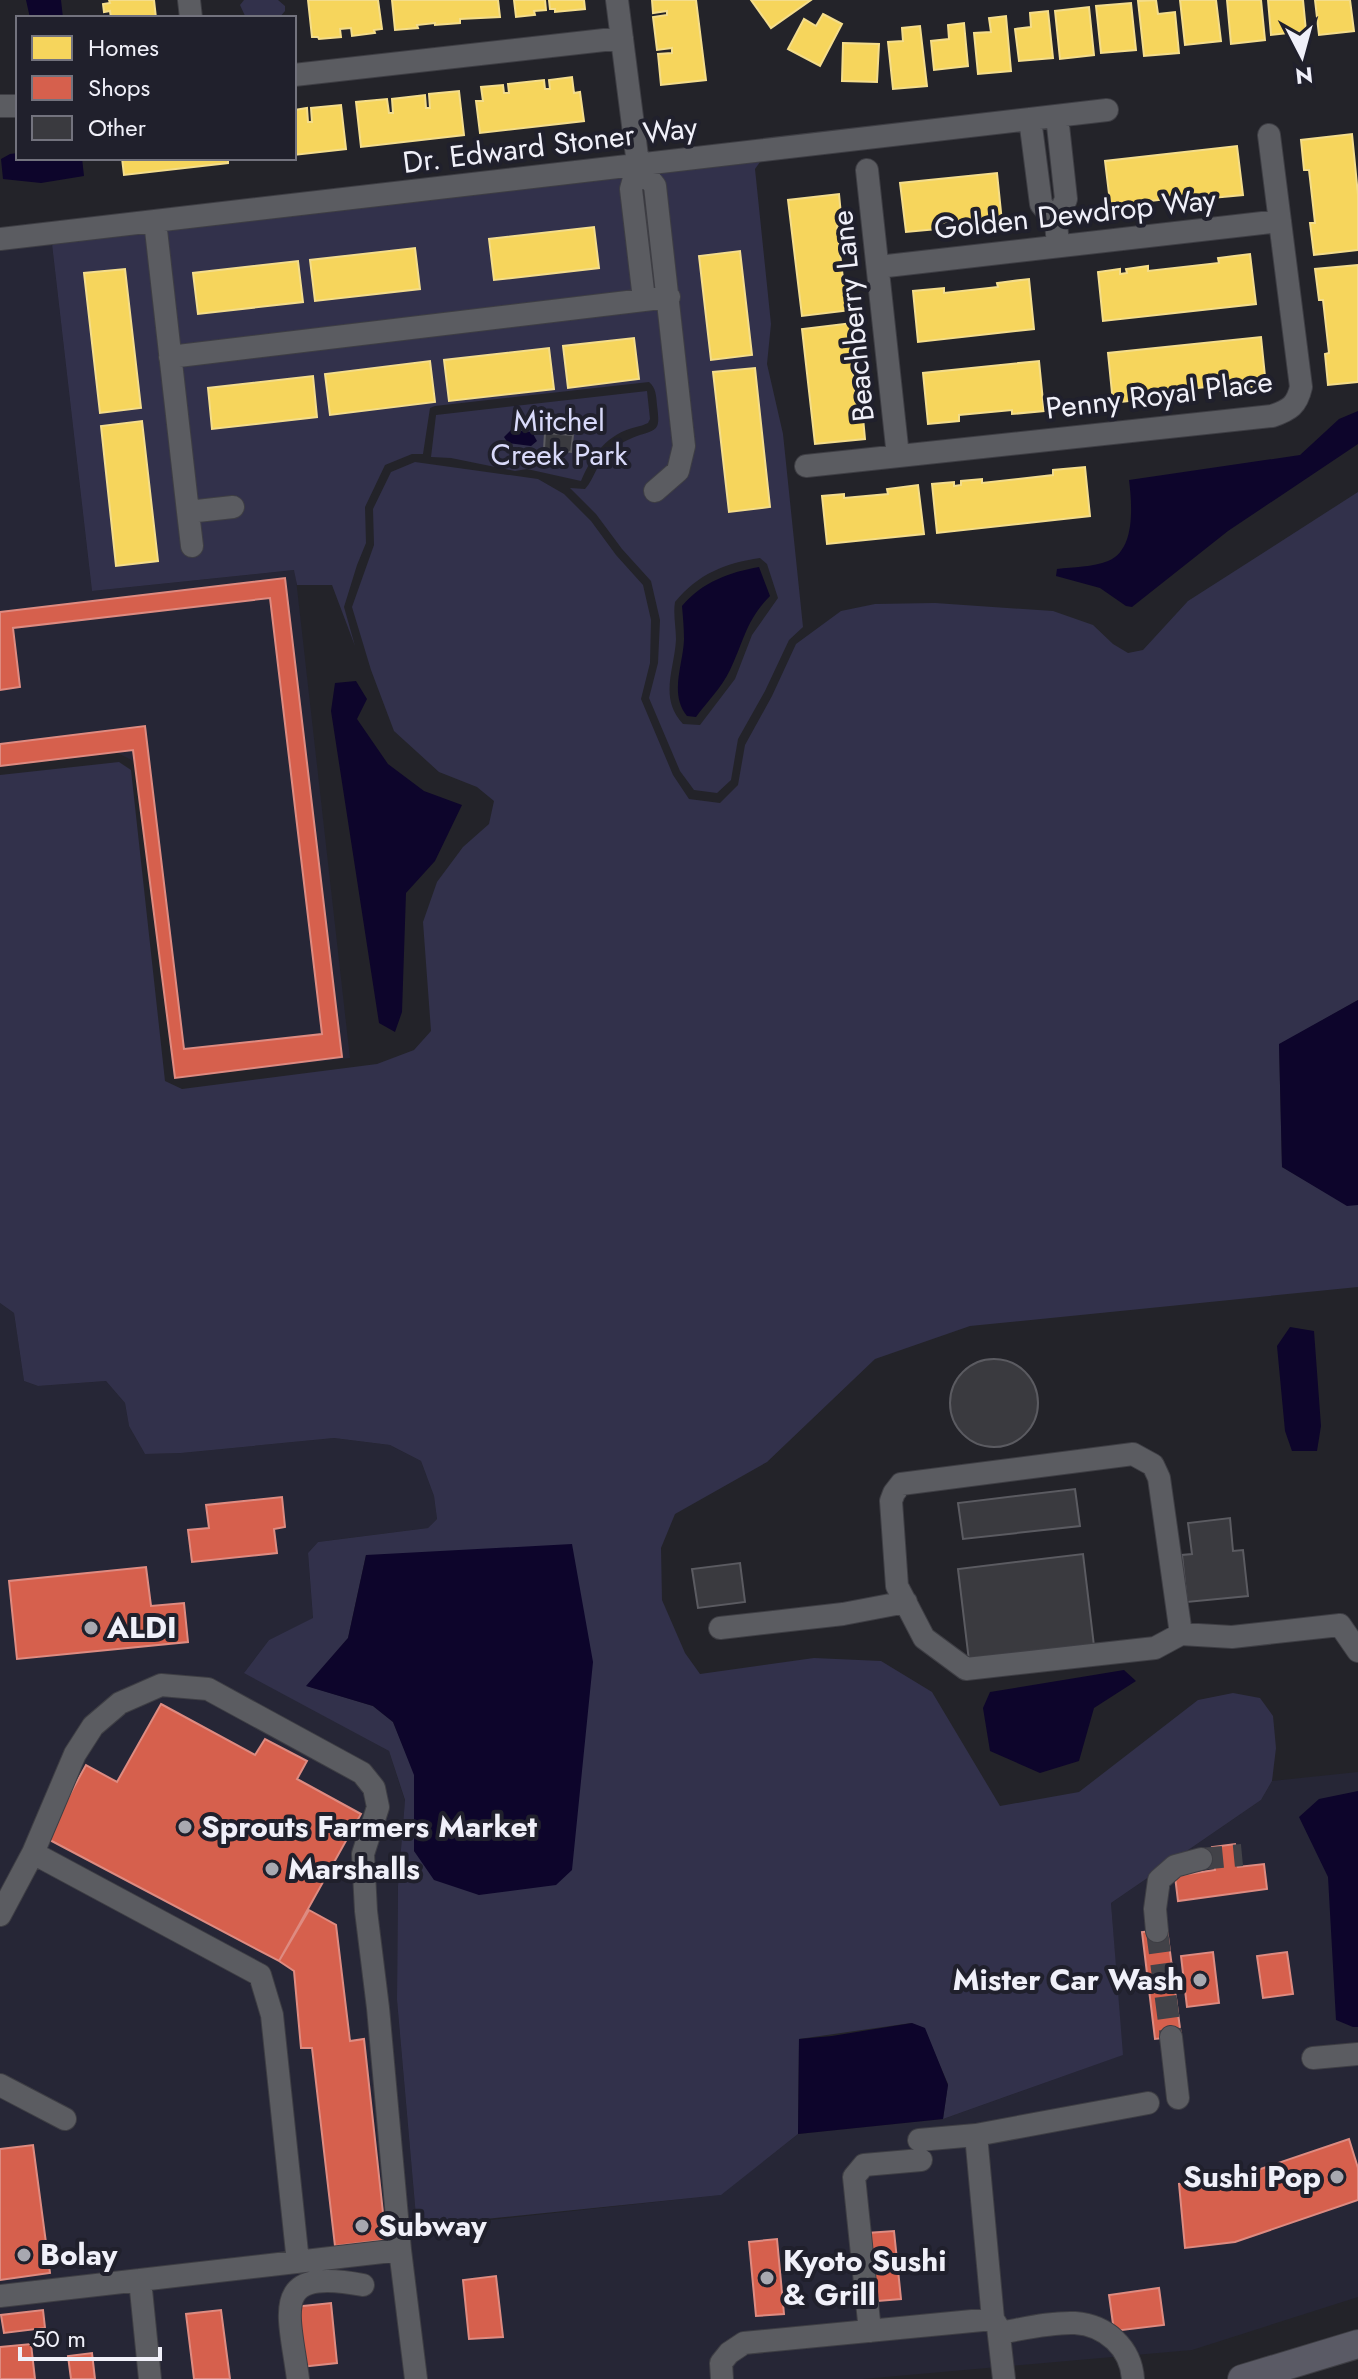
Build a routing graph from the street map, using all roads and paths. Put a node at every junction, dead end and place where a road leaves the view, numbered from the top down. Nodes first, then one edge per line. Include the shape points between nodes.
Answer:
1 (617, 0) edge
2 (622, 38) junction
3 (296, 75) edge
4 (1107, 110) dead end
5 (1057, 116) junction
6 (1030, 119) junction
7 (1269, 135) dead end
8 (638, 164) junction
9 (1062, 165) junction
10 (1036, 168) junction
11 (867, 170) dead end
12 (1065, 189) junction
13 (1039, 192) junction
14 (155, 221) junction
15 (1280, 221) junction
16 (1056, 222) junction
17 (661, 230) junction
18 (636, 233) junction
19 (0, 239) edge
20 (1058, 246) junction
21 (878, 267) junction
22 (669, 297) junction
23 (644, 299) junction
24 (170, 357) junction
25 (898, 456) junction
26 (806, 466) dead end
27 (655, 491) dead end
28 (233, 507) dead end
29 (188, 512) junction
30 (192, 546) dead end
31 (906, 1602) junction
32 (720, 1628) dead end
33 (1181, 1634) junction
34 (1358, 1651) edge
35 (33, 1853) junction
36 (1201, 1859) tunnel mouth
37 (0, 1915) edge
38 (1157, 1931) tunnel mouth
39 (1171, 2037) tunnel mouth
40 (1358, 2054) edge
41 (1313, 2058) dead end
42 (0, 2085) edge
43 (1178, 2098) dead end
44 (1148, 2103) dead end
45 (65, 2119) dead end
46 (976, 2135) junction
47 (400, 2250) junction
48 (298, 2262) junction
49 (140, 2280) junction
50 (363, 2285) dead end
51 (0, 2296) edge
52 (996, 2326) junction
53 (870, 2331) junction
54 (1358, 2344) edge
55 (150, 2379) edge
56 (298, 2379) edge
57 (416, 2379) edge
58 (722, 2379) edge
59 (1004, 2379) edge
60 (1133, 2379) edge
61 (1242, 2379) edge

1 - 2 street
2 - 3 street
2 - 8 street
4 - 5 street, Dr. Edward Stoner Way
5 - 6 street, Dr. Edward Stoner Way
5 - 9 street
6 - 8 street, Dr. Edward Stoner Way
6 - 10 street
7 - 15 street, Penny Royal Place
8 - 14 street, Dr. Edward Stoner Way
8 - 17 street via 655,186
8 - 18 street via 631,189
9 - 10 street
9 - 12 street
10 - 13 street
11 - 21 street, Beachberry Lane
12 - 13 street
12 - 16 street
13 - 16 street via 1041,204
14 - 19 street, Dr. Edward Stoner Way
14 - 24 street
15 - 20 street, Golden Dewdrop Way
15 - 25 street, Penny Royal Place via 1301,387 1288,411
16 - 20 street
17 - 18 street
17 - 22 street
18 - 23 street
20 - 21 street, Golden Dewdrop Way
21 - 25 street, Beachberry Lane
22 - 23 street
22 - 27 street via 684,446 678,471
23 - 24 street
24 - 29 street
25 - 26 street, Penny Royal Place
28 - 29 street
29 - 30 street
31 - 32 street
31 - 33 street via 924,1638 966,1669 1155,1648
31 - 33 street via 897,1586 891,1501 901,1484 1133,1454 1153,1465 1159,1478
33 - 34 street via 1232,1637 1340,1625
35 - 37 street
35 - 47 street via 75,1754 93,1726 120,1703 161,1685 208,1689 362,1773 374,1788 378,1807 363,1854
35 - 48 street via 260,1975 272,2015
36 - 38 street via 1175,1866 1159,1880
39 - 43 street
40 - 41 street
42 - 45 street
44 - 46 street
46 - 52 street
46 - 53 street via 864,2165 854,2177
47 - 48 street
47 - 57 street
48 - 49 street
49 - 51 street
49 - 55 street
50 - 56 street via 304,2284 293,2293 289,2308
52 - 53 street
52 - 59 street
52 - 60 street via 1076,2323 1096,2328 1115,2338 1132,2363
53 - 58 street via 744,2343 721,2363
54 - 61 main road

